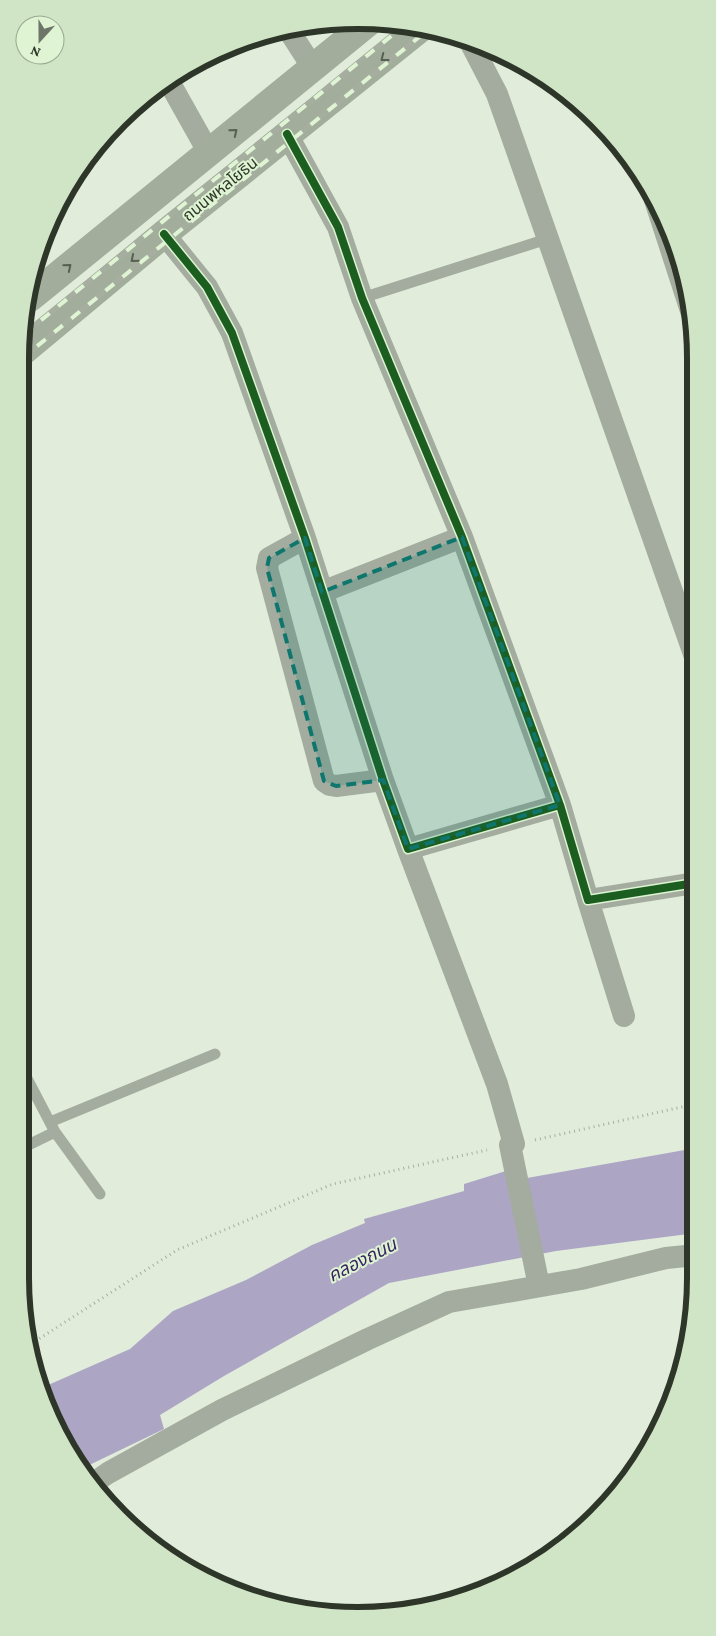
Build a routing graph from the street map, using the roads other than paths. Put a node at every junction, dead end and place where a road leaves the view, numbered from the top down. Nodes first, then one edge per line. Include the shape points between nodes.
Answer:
1 (359, 29) edge
2 (414, 34) edge
3 (292, 35) edge
4 (474, 50) edge
5 (312, 68) junction
6 (172, 87) edge
7 (287, 134) junction
8 (209, 153) junction
9 (164, 234) junction
10 (547, 239) junction
11 (35, 294) edge
12 (362, 298) junction
13 (29, 346) edge
14 (462, 536) junction
15 (305, 538) junction
16 (322, 592) junction
17 (687, 634) edge
18 (383, 780) junction
19 (560, 805) junction
20 (408, 849) junction
21 (687, 884) edge
22 (588, 900) junction
23 (624, 1016) dead end
24 (215, 1054) dead end
25 (29, 1082) edge
26 (53, 1127) junction
27 (29, 1143) edge
28 (100, 1194) dead end
29 (687, 1256) edge
30 (538, 1286) junction
31 (98, 1480) edge

1 - 5 main road
2 -> 7 main road, ถนนพหลโยธิน
3 - 5 street
4 - 10 street via 497,94
8 -> 5 main road
6 - 8 street
7 - 9 main road, ถนนพหลโยธิน
7 - 12 street via 338,227
11 -> 8 main road
9 -> 13 main road, ถนนพหลโยธิน
9 - 15 street via 207,287 232,332
10 - 12 lane
10 - 17 street
12 - 14 street
14 - 16 street
14 - 19 street
15 - 16 street
15 - 18 street via 268,558 267,568 324,780 336,786
16 - 18 street
18 - 20 street
19 - 20 street
19 - 22 street
20 - 30 street via 497,1084 512,1145
21 - 22 street
22 - 23 street
24 - 26 lane
25 - 26 lane
26 - 27 lane
26 - 28 lane
29 - 30 street
30 - 31 street via 449,1302 222,1410

